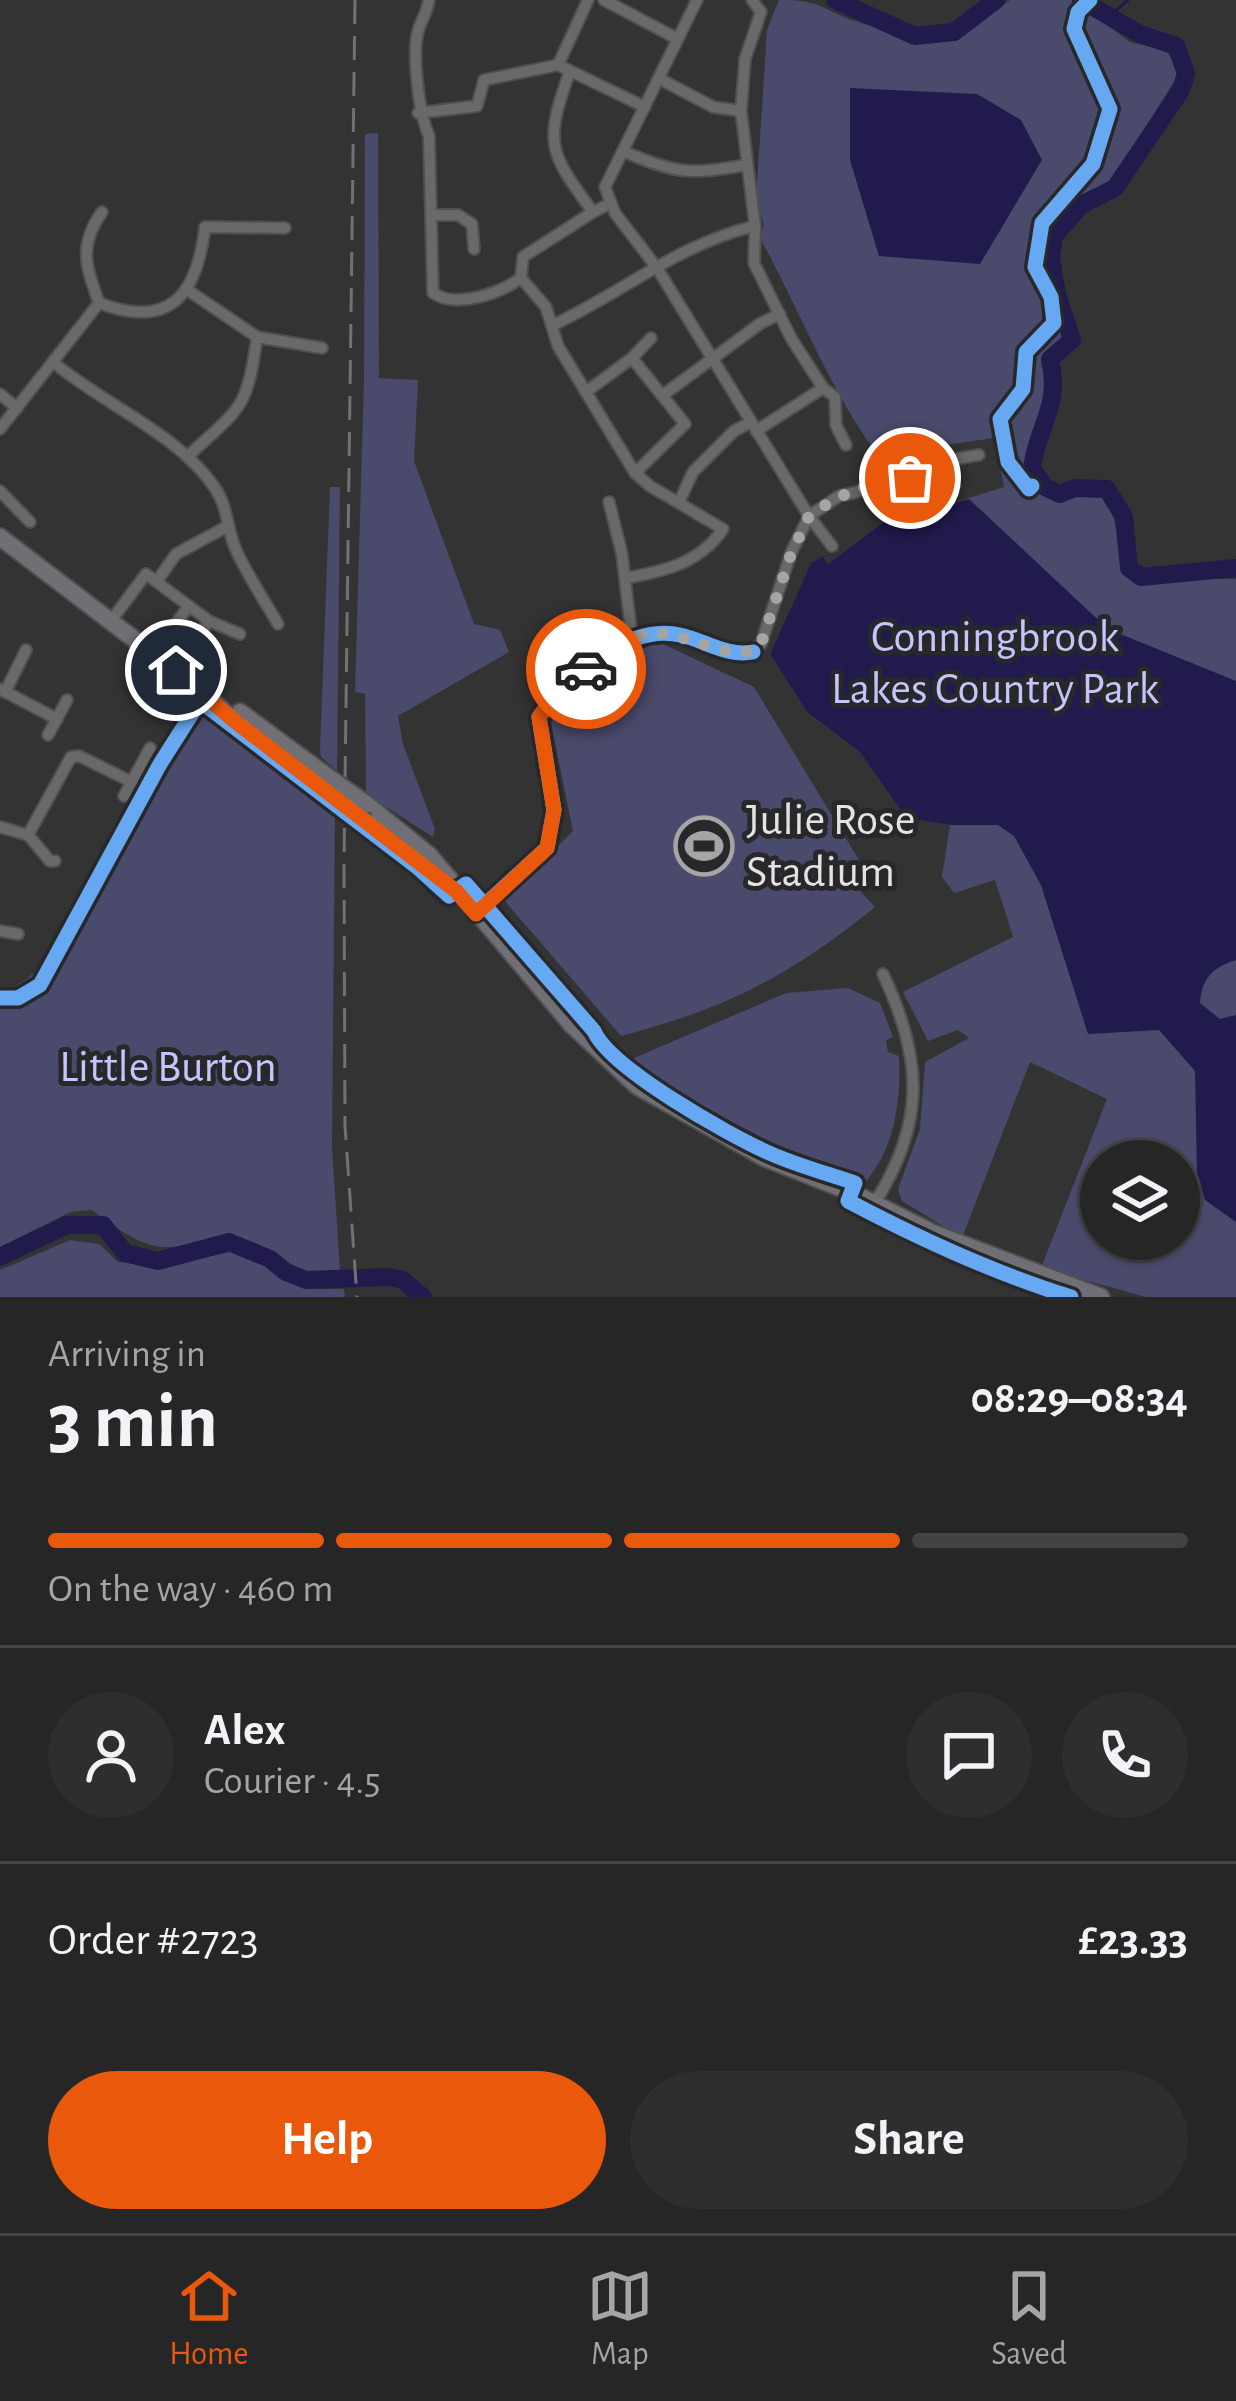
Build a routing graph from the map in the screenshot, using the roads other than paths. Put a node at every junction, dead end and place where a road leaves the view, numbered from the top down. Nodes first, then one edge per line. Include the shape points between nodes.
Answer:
1 (428, 0) edge
2 (588, 0) edge
3 (604, 0) edge
4 (697, 0) edge
5 (752, 0) edge
6 (676, 38) junction
7 (564, 68) junction
8 (660, 79) junction
9 (645, 107) junction
10 (741, 111) junction
11 (418, 113) junction
12 (625, 152) junction
13 (746, 165) junction
14 (611, 203) junction
15 (102, 212) dead end
16 (593, 212) junction
17 (431, 215) junction
18 (755, 226) junction
19 (285, 228) dead end
20 (474, 249) dead end
21 (657, 268) junction
22 (521, 278) junction
23 (186, 289) junction
24 (99, 304) junction
25 (780, 314) junction
26 (554, 325) junction
27 (257, 338) junction
28 (651, 338) dead end
29 (322, 348) dead end
30 (712, 357) junction
31 (632, 358) junction
32 (53, 362) junction
33 (823, 388) junction
34 (586, 392) junction
35 (0, 394) edge
36 (663, 395) junction
37 (17, 408) junction
38 (752, 427) junction
39 (0, 429) edge
40 (846, 445) dead end
41 (979, 454) dead end
42 (188, 456) junction
43 (635, 473) junction
44 (0, 491) edge
45 (609, 502) dead end
46 (679, 502) junction
47 (809, 516) junction
48 (30, 523) dead end
49 (228, 526) junction
50 (0, 537) edge
51 (832, 546) dead end
52 (626, 578) junction
53 (157, 581) junction
54 (189, 606) junction
55 (209, 621) junction
56 (110, 622) junction
57 (278, 624) dead end
58 (174, 626) dead end
59 (240, 634) dead end
60 (632, 639) junction
61 (26, 650) dead end
62 (176, 670) junction
63 (2, 690) edge
64 (67, 700) dead end
65 (57, 719) junction
66 (48, 735) dead end
67 (150, 748) dead end
68 (132, 782) junction
69 (124, 796) dead end
70 (0, 827) edge
71 (28, 835) junction
72 (56, 861) dead end
73 (476, 914) junction
74 (0, 931) edge
75 (18, 934) dead end
76 (883, 974) dead end
77 (874, 1204) junction
78 (1101, 1297) edge

1 - 11 street via 418,29
2 - 7 street
3 - 6 street
4 - 6 street
5 - 10 street via 761,12 745,59
6 - 8 street
7 - 9 street
7 - 11 street via 484,80 477,106
7 - 16 street via 552,144
8 - 9 street
8 - 10 street via 713,107
9 - 12 street
10 - 13 street
11 - 17 street via 429,136
12 - 13 street via 695,174
12 - 14 street via 604,187
13 - 18 street
14 - 16 street
14 - 21 street
15 - 24 street via 85,250
16 - 22 street via 523,257
17 - 20 street via 472,224
17 - 22 street via 433,293 500,293
18 - 21 street via 694,244
18 - 25 street via 756,268
19 - 23 street via 205,227 200,265
21 - 26 street
21 - 30 street
22 - 26 street
23 - 24 street via 147,315
23 - 27 street
24 - 32 street
25 - 30 street
25 - 33 street
26 - 34 street
27 - 29 street
27 - 42 street via 247,397
28 - 31 street
30 - 36 street
30 - 38 street
31 - 34 street
31 - 36 street
32 - 37 street
32 - 42 street
33 - 38 street
33 - 40 street via 835,397
34 - 43 street
35 - 37 street
36 - 43 street via 685,424
37 - 39 street
38 - 46 street via 734,431 693,472
38 - 47 street
41 - 47 street via 897,483 872,482
42 - 49 street via 221,497
43 - 46 street
44 - 48 street
45 - 52 street
46 - 52 street via 723,529 709,550
47 - 51 street
47 - 60 street via 752,652 737,655 677,634
49 - 53 street via 176,554
49 - 57 street
50 - 56 main road
52 - 60 street
53 - 54 street
53 - 56 street via 146,574
54 - 55 street
54 - 58 street
55 - 59 street
55 - 62 street
56 - 62 main road
60 - 73 street via 584,670 539,717 554,810 547,848
61 - 63 street
62 - 73 main road, bridge via 367,813
63 - 65 street
64 - 65 street
65 - 66 street
67 - 68 street
68 - 69 street
68 - 71 street via 71,757
70 - 71 street
71 - 72 street
73 - 77 main road via 593,1049 638,1086 765,1158
74 - 75 street
76 - 77 street via 908,1032 915,1093 893,1174
77 - 78 main road

